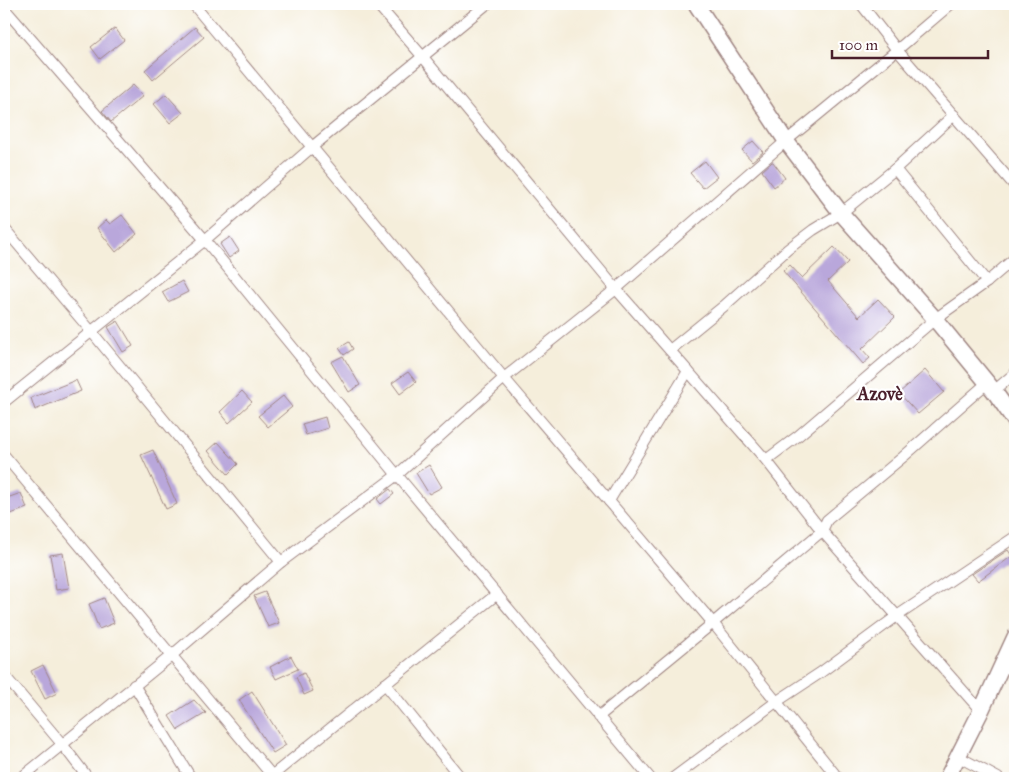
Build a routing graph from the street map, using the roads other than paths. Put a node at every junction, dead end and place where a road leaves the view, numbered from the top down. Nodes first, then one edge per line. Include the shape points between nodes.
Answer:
1 (193, 4) edge
2 (377, 4) edge
3 (487, 4) edge
4 (696, 4) edge
5 (862, 4) edge
6 (951, 4) edge
7 (4, 8) edge
8 (897, 50) junction
9 (423, 57) junction
10 (954, 115) junction
11 (786, 141) junction
12 (312, 147) junction
13 (895, 169) junction
14 (1015, 186) edge
15 (841, 213) junction
16 (4, 228) edge
17 (205, 240) junction
18 (1015, 258) edge
19 (986, 282) junction
20 (616, 289) junction
21 (935, 319) junction
22 (91, 331) junction
23 (670, 350) junction
24 (688, 371) junction
25 (1015, 373) edge
26 (504, 378) junction
27 (990, 387) junction
28 (4, 402) edge
29 (1015, 421) edge
30 (4, 455) edge
31 (766, 460) junction
32 (397, 475) junction
33 (608, 501) junction
34 (822, 531) junction
35 (1015, 537) edge
36 (281, 562) junction
37 (496, 594) junction
38 (897, 616) junction
39 (713, 623) junction
40 (1015, 636) edge
41 (171, 656) junction
42 (4, 675) edge
43 (385, 684) junction
44 (134, 685) junction
45 (776, 702) junction
46 (981, 711) junction
47 (598, 716) junction
48 (62, 744) junction
49 (958, 756) junction
50 (647, 777) edge
51 (20, 778) edge
52 (88, 778) edge
53 (192, 778) edge
54 (272, 778) edge
55 (461, 778) edge
56 (673, 778) edge
57 (838, 778) edge
58 (947, 778) edge
59 (998, 778) edge

1 - 12 street
2 - 9 street
3 - 9 street
4 - 11 main road
5 - 8 street
6 - 8 street
7 - 17 street
8 - 10 street
8 - 11 street
9 - 12 street
9 - 20 street
10 - 13 street
10 - 14 street
11 - 15 main road
11 - 20 street
12 - 17 street
12 - 26 street
13 - 15 street
13 - 19 street
15 - 21 main road
15 - 23 street via 788,249
16 - 22 street
17 - 22 street
17 - 32 street
18 - 19 street
19 - 21 street
20 - 23 street
20 - 26 street
21 - 27 main road
21 - 31 street
22 - 28 street
22 - 36 street
23 - 24 street
24 - 31 street
24 - 33 street
25 - 27 street
26 - 32 street
26 - 33 street
27 - 29 main road
27 - 34 street via 835,513
30 - 41 street
31 - 34 street
32 - 36 street
32 - 37 street
33 - 39 street
34 - 38 street
34 - 39 street
35 - 38 street
36 - 41 street
37 - 43 street
37 - 47 street
38 - 45 street
38 - 46 street
39 - 45 street
39 - 47 street
40 - 46 main road
41 - 44 street
41 - 54 street
42 - 48 street
43 - 54 street
43 - 55 street
44 - 48 street
44 - 53 street
45 - 56 street
45 - 57 street
46 - 49 main road
47 - 50 street
48 - 51 street
48 - 52 street
49 - 58 main road
49 - 59 street

